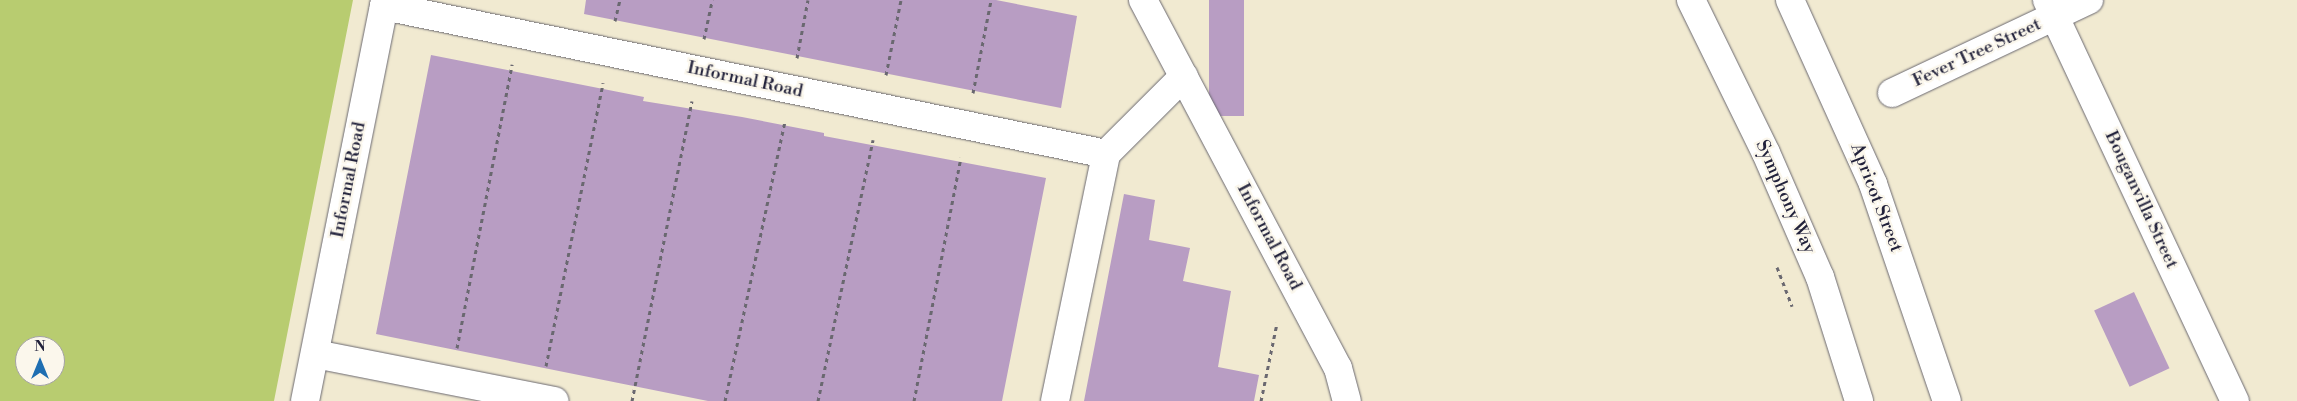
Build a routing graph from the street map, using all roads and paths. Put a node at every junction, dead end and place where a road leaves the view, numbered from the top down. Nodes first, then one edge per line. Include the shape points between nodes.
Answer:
1 (620, 0) edge
2 (712, 0) edge
3 (808, 0) edge
4 (901, 0) edge
5 (991, 0) edge
6 (1144, 0) edge
7 (1691, 0) edge
8 (1790, 0) edge
9 (2089, 0) edge
10 (384, 3) edge
11 (2050, 8) edge
12 (518, 34) junction
13 (609, 52) junction
14 (698, 70) junction
15 (1184, 76) junction
16 (791, 90) junction
17 (1892, 93) dead end
18 (880, 108) junction
19 (967, 125) junction
20 (1106, 154) junction
21 (1288, 272) junction
22 (315, 354) junction
23 (450, 381) junction
24 (547, 400) edge
25 (305, 401) edge
26 (632, 401) edge
27 (725, 401) edge
28 (818, 401) edge
29 (914, 401) edge
30 (1055, 401) edge
31 (1261, 401) edge
32 (1347, 401) edge
33 (1859, 401) edge
34 (1947, 401) edge
35 (2235, 401) edge

1 - 13 path
2 - 14 path
3 - 16 path
4 - 18 path
5 - 19 path
6 - 15 street, Informal Road
7 - 33 street, Symphony Way via 1766,153 1820,277
8 - 34 street, Apricot Street via 1873,184
9 - 11 street, Fever Tree Street
10 - 12 street, Informal Road
10 - 22 street, Informal Road
11 - 17 street, Fever Tree Street
11 - 35 street, Bouganvilla Street
12 - 13 street, Informal Road
12 - 23 path
13 - 14 street, Informal Road
13 - 24 path
14 - 16 street, Informal Road
14 - 26 path
15 - 20 street
15 - 21 street, Informal Road
16 - 18 street, Informal Road
16 - 27 path
18 - 19 street, Informal Road
18 - 28 path
19 - 20 street, Informal Road
19 - 29 path
20 - 30 street
21 - 31 path
21 - 32 street, Informal Road via 1338,368
22 - 23 street
22 - 25 street, Informal Road
23 - 24 street

